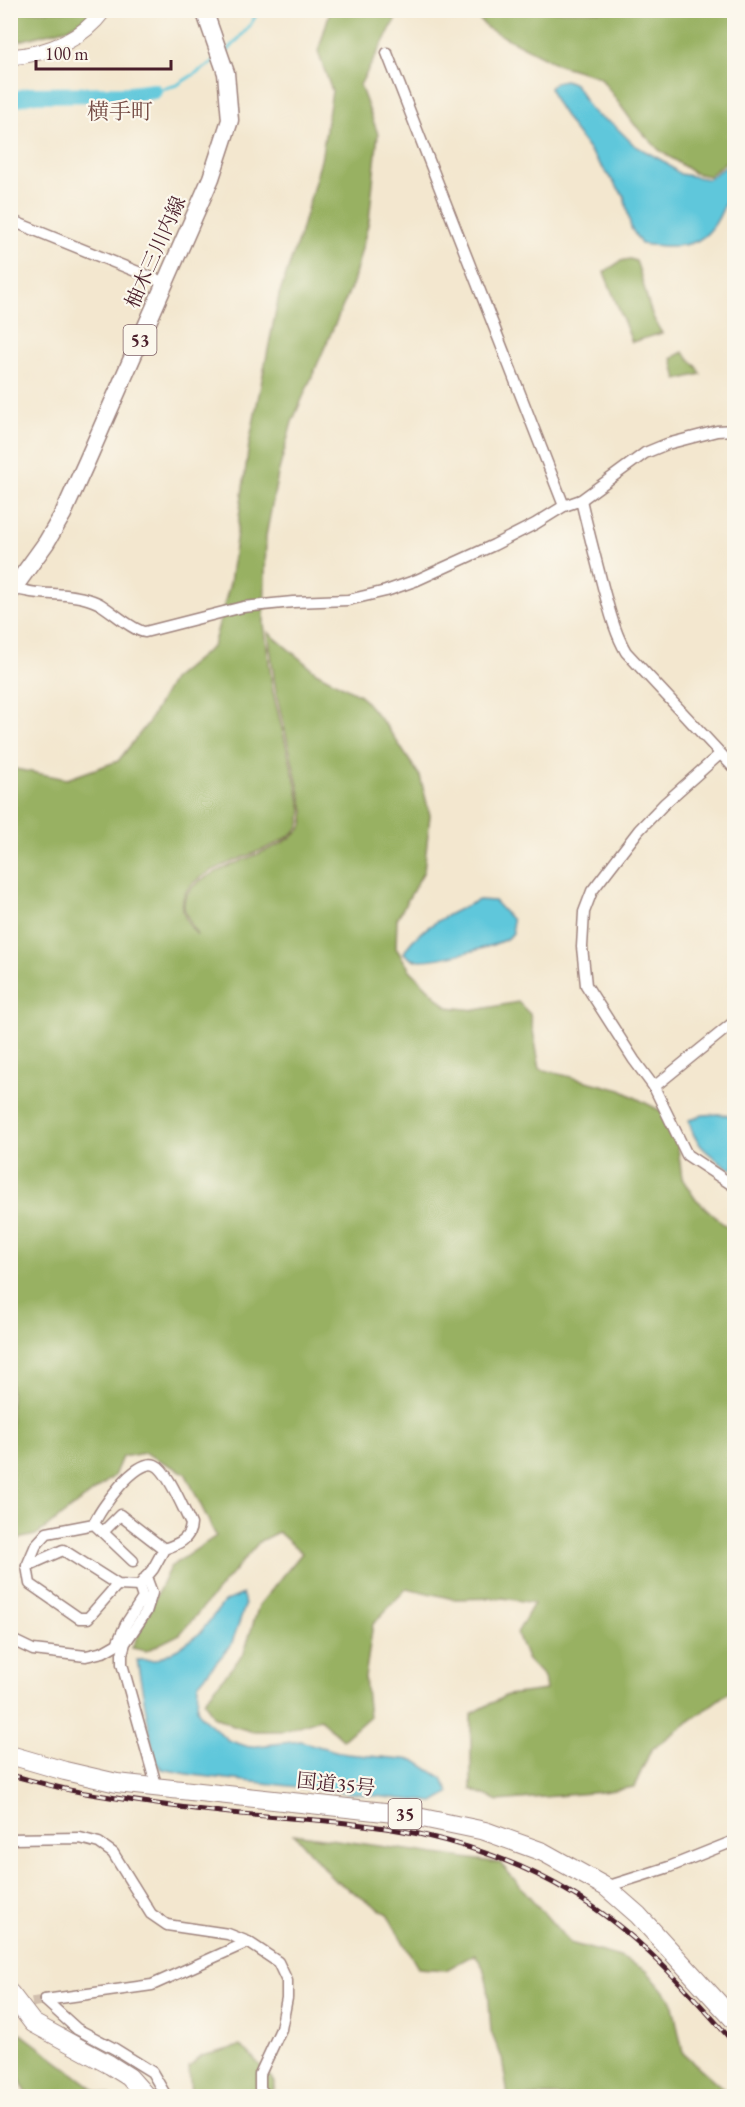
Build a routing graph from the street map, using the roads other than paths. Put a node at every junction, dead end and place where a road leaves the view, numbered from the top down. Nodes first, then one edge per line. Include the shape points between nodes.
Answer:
1 (104, 10) edge
2 (210, 17) edge
3 (387, 53) dead end
4 (10, 57) edge
5 (10, 220) edge
6 (165, 283) junction
7 (735, 430) edge
8 (582, 500) junction
9 (564, 506) junction
10 (12, 589) edge
11 (720, 754) junction
12 (735, 768) edge
13 (735, 1022) edge
14 (654, 1087) junction
15 (735, 1186) edge
16 (94, 1524) junction
17 (103, 1532) junction
18 (164, 1549) junction
19 (134, 1560) dead end
20 (27, 1566) junction
21 (143, 1582) junction
22 (117, 1585) junction
23 (10, 1639) edge
24 (10, 1755) edge
25 (157, 1788) junction
26 (10, 1839) edge
27 (735, 1841) edge
28 (606, 1887) junction
29 (248, 1942) junction
30 (10, 1993) edge
31 (10, 2013) edge
32 (735, 2020) edge
33 (135, 2097) edge
34 (146, 2097) edge
35 (166, 2097) edge
36 (267, 2097) edge

1 - 4 street via 94,23 61,46
2 - 6 main road, 柚木三川内線 / 53 via 226,74 230,120 211,177
3 - 9 street
5 - 6 street
6 - 10 main road, 柚木三川内線 / 53 via 63,514
7 - 8 street via 717,430 645,453
8 - 9 street
8 - 11 street via 620,642
9 - 10 street via 494,545 386,591 348,600 243,607 145,632 138,632 98,603 78,596
11 - 12 street
11 - 14 street via 639,830 592,891 584,912 586,985
13 - 14 street
14 - 15 street via 687,1155
16 - 17 street
16 - 18 street via 98,1513 138,1468 154,1465 164,1472 191,1524 191,1532 180,1544
16 - 20 street via 47,1533 36,1545
17 - 18 street via 120,1515
17 - 19 street
18 - 21 street
20 - 22 street via 63,1550
20 - 22 street via 30,1584 79,1618 88,1618
21 - 22 street
21 - 23 street via 143,1598 117,1644 104,1652 86,1656 33,1650
21 - 25 street via 152,1593 146,1612 122,1654
24 - 25 highway, 国道35号 / 35 via 65,1771
25 - 28 highway, 国道35号 / 35 via 443,1821 543,1852
26 - 29 street via 80,1838 99,1843 113,1853 151,1914 167,1925
27 - 28 street
28 - 32 highway, 国道35号 / 35 via 638,1915
29 - 35 street via 152,1985 45,2000 77,2029 152,2072
29 - 36 street via 278,1962 287,1981 281,2029 260,2074 260,2089
30 - 34 highway via 33,2023 129,2077
31 - 33 highway via 35,2038 117,2078

